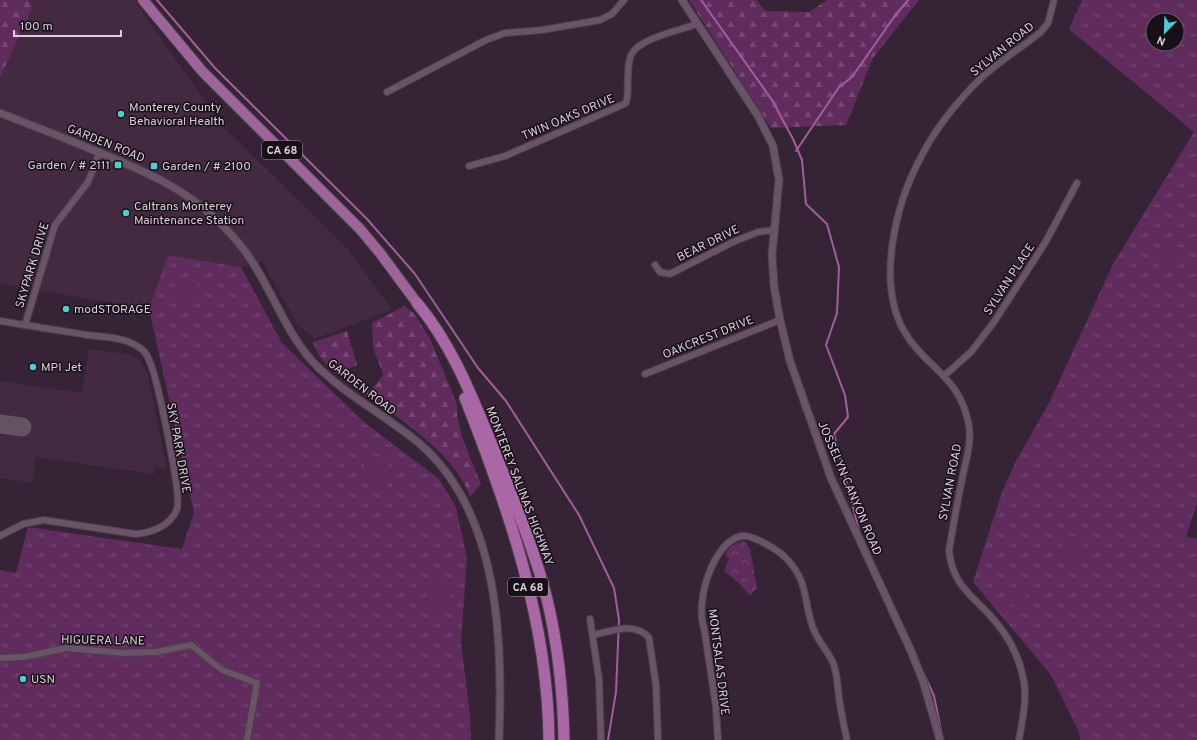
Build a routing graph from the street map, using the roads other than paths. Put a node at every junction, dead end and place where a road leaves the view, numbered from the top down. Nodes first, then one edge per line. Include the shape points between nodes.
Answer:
1 (143, 0) edge
2 (624, 0) edge
3 (682, 0) edge
4 (1054, 0) edge
5 (697, 24) junction
6 (387, 92) dead end
7 (0, 113) edge
8 (100, 152) junction
9 (469, 166) dead end
10 (1077, 183) dead end
11 (775, 230) junction
12 (655, 265) dead end
13 (417, 303) junction
14 (780, 320) junction
15 (0, 321) edge
16 (25, 325) junction
17 (645, 374) dead end
18 (945, 375) junction
19 (0, 536) edge
20 (590, 618) dead end
21 (593, 635) junction
22 (0, 658) edge
23 (247, 740) edge
24 (499, 740) edge
25 (549, 740) edge
26 (564, 740) edge
27 (601, 740) edge
28 (658, 740) edge
29 (718, 740) edge
30 (847, 740) edge
31 (940, 740) edge
32 (1019, 740) edge

1 - 13 highway, MONTEREY SALINAS HIGHWAY / CA 68 via 202,71 360,229
2 - 6 street via 612,14 600,20 542,30 505,33 486,40
3 - 5 street, JOSSELYN CANYON ROAD
4 - 18 street, SYLVAN ROAD via 1048,23 1041,32 986,73 946,118 913,174 898,220 893,238 890,270 898,316 914,344
5 - 9 street, TWIN OAKS DRIVE via 637,47 631,56 627,98 622,106 505,156
5 - 11 street, JOSSELYN CANYON ROAD via 758,116 773,146 779,180
7 - 8 street, GARDEN ROAD
8 - 16 street, SKYPARK DRIVE via 88,182 55,225
8 - 24 street, GARDEN ROAD via 166,181 207,212 240,246 258,270 294,338 312,361 347,391 418,443 455,483 477,528 490,583 500,664
10 - 18 street, SYLVAN PLACE via 1045,243 994,322 971,352
11 - 12 street, BEAR DRIVE via 758,232 733,242 670,274 660,272
11 - 14 street, JOSSELYN CANYON ROAD via 772,255
13 - 25 highway, MONTEREY SALINAS HIGHWAY / CA 68 via 447,357 482,440 520,559 534,607 542,651
13 - 26 highway, MONTEREY SALINAS HIGHWAY / CA 68 via 436,329 466,382 510,490 539,571 556,646 562,692
14 - 17 street, OAKCREST DRIVE
14 - 31 street, JOSSELYN CANYON ROAD via 796,381 825,463 912,651
15 - 16 street, SKY PARK DRIVE
16 - 19 street, SKY PARK DRIVE via 122,340 138,346 146,354 156,383 176,480 177,509 158,529 142,534 44,520 23,524
18 - 32 street, SYLVAN ROAD via 957,391 963,405 970,439 950,544 950,562 958,582 1003,631 1018,657 1024,684
20 - 21 street
21 - 27 street via 599,679
21 - 28 street via 630,628 641,631 649,638 655,680
22 - 23 street, HIGUERA LANE via 24,657 66,648 124,653 156,652 191,645 222,670 257,683
29 - 30 street, MONTSALAS DRIVE via 716,707 701,620 702,596 724,547 733,539 743,536 757,540 780,553 794,567 804,584 813,627 835,669

